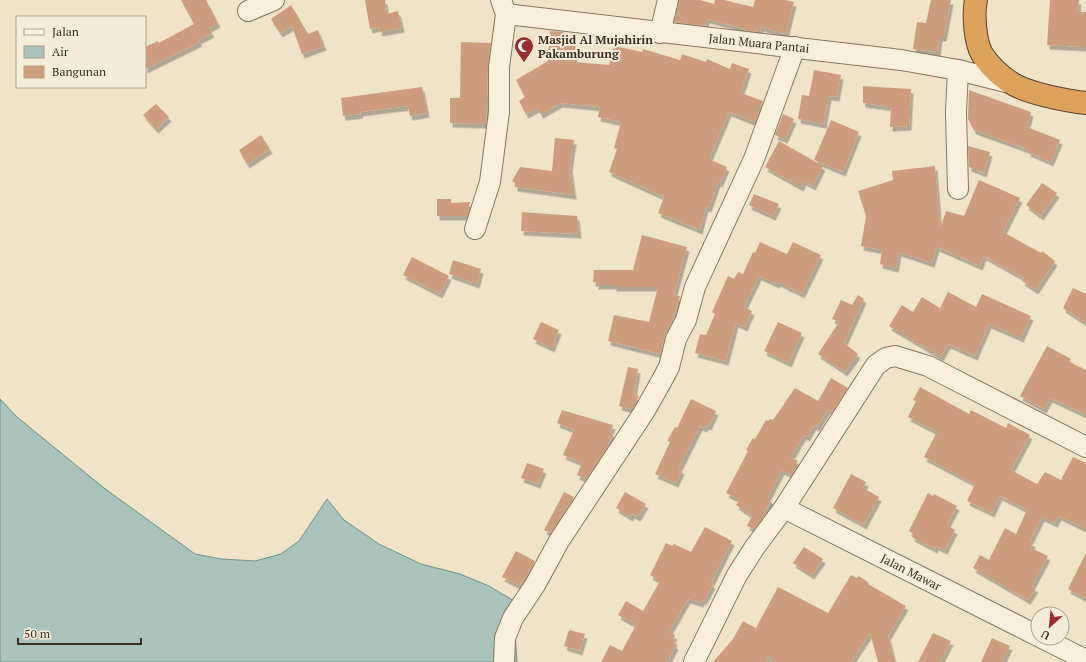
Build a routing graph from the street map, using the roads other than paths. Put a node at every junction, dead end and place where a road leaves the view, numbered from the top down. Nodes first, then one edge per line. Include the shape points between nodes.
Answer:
1 (274, 0) edge
2 (668, 0) edge
3 (976, 0) edge
4 (503, 7) edge
5 (248, 11) dead end
6 (660, 33) junction
7 (795, 47) junction
8 (958, 70) junction
9 (1010, 83) junction
10 (1086, 103) edge
11 (958, 189) dead end
12 (474, 229) dead end
13 (1086, 448) edge
14 (784, 508) junction
15 (1030, 632) edge
16 (1058, 646) edge
17 (1086, 660) edge
18 (504, 662) edge
19 (694, 662) edge

1 - 5 street
2 - 6 street
3 - 9 highway via 976,31 981,54
4 - 6 street, Jalan Muara Pantai
4 - 12 street via 499,112 490,182
6 - 7 street, Jalan Muara Pantai
7 - 8 street, Jalan Muara Pantai
7 - 18 street via 754,159 695,287 690,308 676,339 664,377 513,618 505,638
8 - 9 street, Jalan Muara Pantai
8 - 11 street
9 - 10 highway via 1065,101
13 - 14 street via 928,366 895,356 886,358 872,372
14 - 15 street, Jalan Mawar
14 - 19 street via 737,575
16 - 17 street

